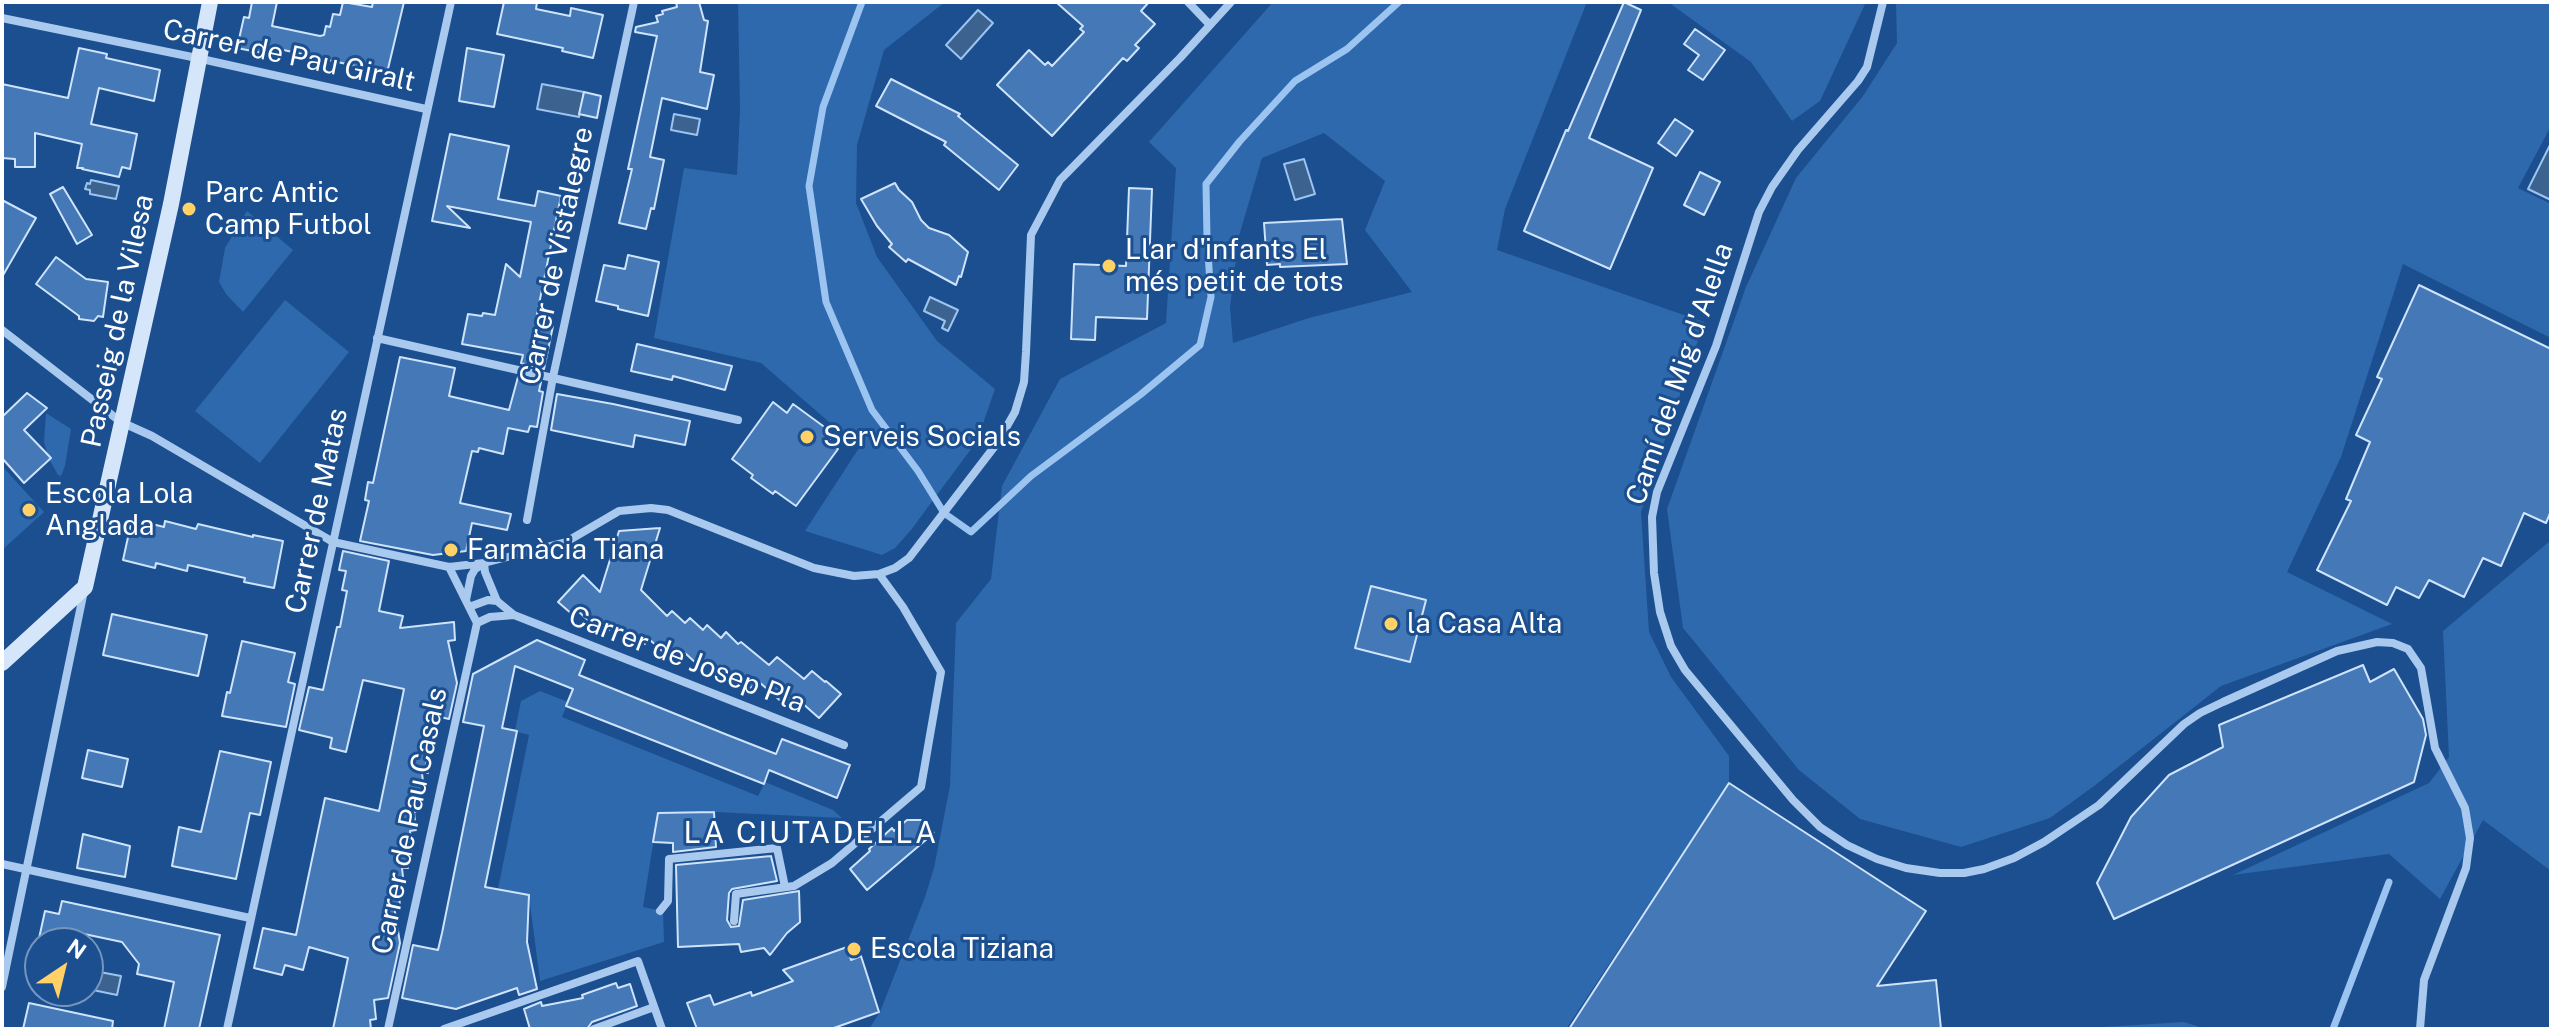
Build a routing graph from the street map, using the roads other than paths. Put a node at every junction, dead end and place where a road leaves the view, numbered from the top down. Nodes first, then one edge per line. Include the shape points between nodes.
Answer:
1 (210, 2) edge
2 (451, 2) edge
3 (634, 2) edge
4 (1188, 2) edge
5 (1231, 2) edge
6 (1883, 2) edge
7 (2, 18) edge
8 (1210, 25) junction
9 (197, 58) junction
10 (426, 109) junction
11 (2, 330) edge
12 (377, 338) junction
13 (553, 377) junction
14 (738, 420) dead end
15 (121, 422) junction
16 (527, 520) dead end
17 (333, 542) junction
18 (484, 563) junction
19 (449, 567) junction
20 (879, 574) junction
21 (85, 587) junction
22 (497, 601) junction
23 (467, 604) junction
24 (514, 615) junction
25 (477, 623) junction
26 (2, 663) edge
27 (844, 745) dead end
28 (2, 864) edge
29 (28, 869) junction
30 (785, 887) junction
31 (660, 911) dead end
32 (250, 918) junction
33 (734, 921) dead end
34 (2, 987) edge
35 (654, 1007) junction
36 (227, 1029) edge
37 (388, 1029) edge
38 (444, 1029) edge
39 (594, 1029) edge
40 (662, 1029) edge
41 (2420, 1029) edge

1 - 9 street, Passeig de la Vilesa
2 - 10 street, Carrer de Matas
3 - 13 street, Carrer de Vistalegre
4 - 8 street
5 - 8 street
6 - 41 street, Camí del Mig d'Alella via 1867,67 1798,150 1759,212 1716,346 1657,492 1652,517 1654,573 1671,646 1685,670 1820,827 1877,859 1940,873 1984,869 2057,834 2099,805 2200,713 2337,651 2377,642 2408,649 2421,668 2435,748 2465,808 2470,838 2466,868 2424,980
7 - 9 street, Carrer de Pau Giralt
8 - 20 street via 1060,180 1031,235 1024,382 1015,412 909,558
9 - 10 street, Carrer de Pau Giralt
9 - 15 street, Passeig de la Vilesa via 171,204
10 - 12 street, Carrer de Matas
11 - 15 street
12 - 13 street
12 - 17 street, Carrer de Matas
13 - 14 street
13 - 16 street, Carrer de Vistalegre
15 - 17 street
15 - 21 street, Passeig de la Vilesa
17 - 19 street
17 - 32 street, Carrer de Matas
18 - 19 street
18 - 20 street via 566,542 619,511 651,508 814,568 854,576
18 - 22 street
18 - 23 street via 471,576
19 - 23 street
20 - 30 street via 941,672 921,787 832,863
21 - 26 street
21 - 29 street
22 - 23 street
22 - 24 street, Carrer de Josep Pla
23 - 25 street
24 - 25 street
24 - 27 street, Carrer de Josep Pla
25 - 37 street, Carrer de Pau Casals
28 - 29 street
29 - 32 street
29 - 34 street
30 - 31 street via 777,848 669,859 668,901
30 - 33 street via 736,894
32 - 36 street, Carrer de Matas
35 - 38 street via 638,961
35 - 39 street
35 - 40 street

